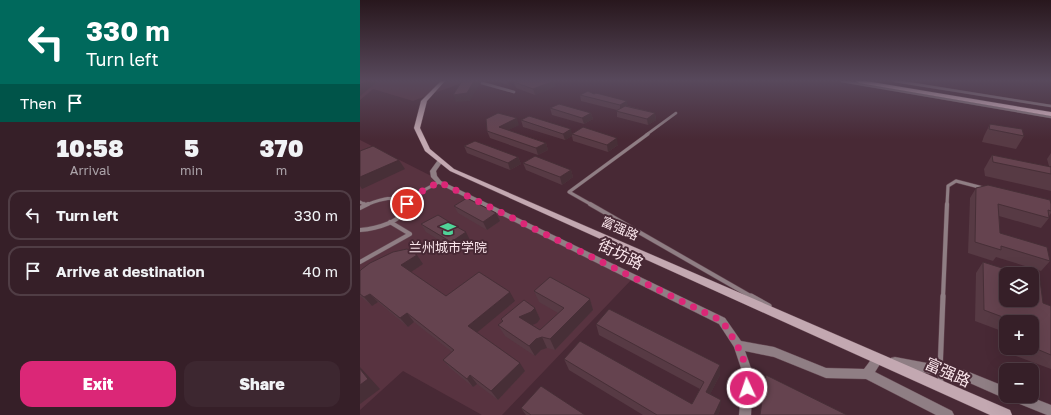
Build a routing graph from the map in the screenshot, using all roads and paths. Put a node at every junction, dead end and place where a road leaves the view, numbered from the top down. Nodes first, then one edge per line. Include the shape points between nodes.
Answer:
1 (425, 100) edge
2 (957, 100) edge
3 (974, 100) edge
4 (1004, 100) edge
5 (1008, 100) edge
6 (1051, 108) edge
7 (676, 113) dead end
8 (1051, 114) edge
9 (1051, 117) edge
10 (440, 161) junction
11 (439, 182) junction
12 (985, 188) edge
13 (404, 201) junction
14 (360, 202) edge
15 (365, 205) junction
16 (360, 208) edge
17 (390, 222) junction
18 (360, 230) edge
19 (360, 262) edge
20 (738, 345) junction
21 (852, 348) junction
22 (878, 359) junction
23 (940, 371) junction
24 (867, 374) junction
25 (941, 387) junction
26 (999, 390) edge
27 (1030, 403) edge
28 (1051, 412) edge
29 (745, 415) edge
30 (948, 415) edge
31 (1005, 415) edge

1 - 10 main road, 富强路 via 417,128 427,150
2 - 9 lane
3 - 8 main road
4 - 6 main road
5 - 6 lane
7 - 21 lane via 569,192 752,297
10 - 11 street via 433,171
10 - 21 main road, 富强路 via 452,170
11 - 13 lane
11 - 20 street, 街坊路 via 722,321
12 - 23 lane via 956,181 948,186
13 - 15 lane via 397,198
13 - 17 lane via 407,204 405,210
14 - 15 lane
15 - 16 lane
17 - 18 lane
17 - 19 lane via 410,234
20 - 24 street via 774,352 826,373
20 - 29 street, 街坊路 via 748,374
21 - 22 main road, 富强路
22 - 23 street, 富强路
22 - 24 street
22 - 25 main road, 富强路
23 - 25 lane
23 - 26 street, 富强路 via 964,375
24 - 30 street
25 - 31 main road, 富强路
27 - 28 street

